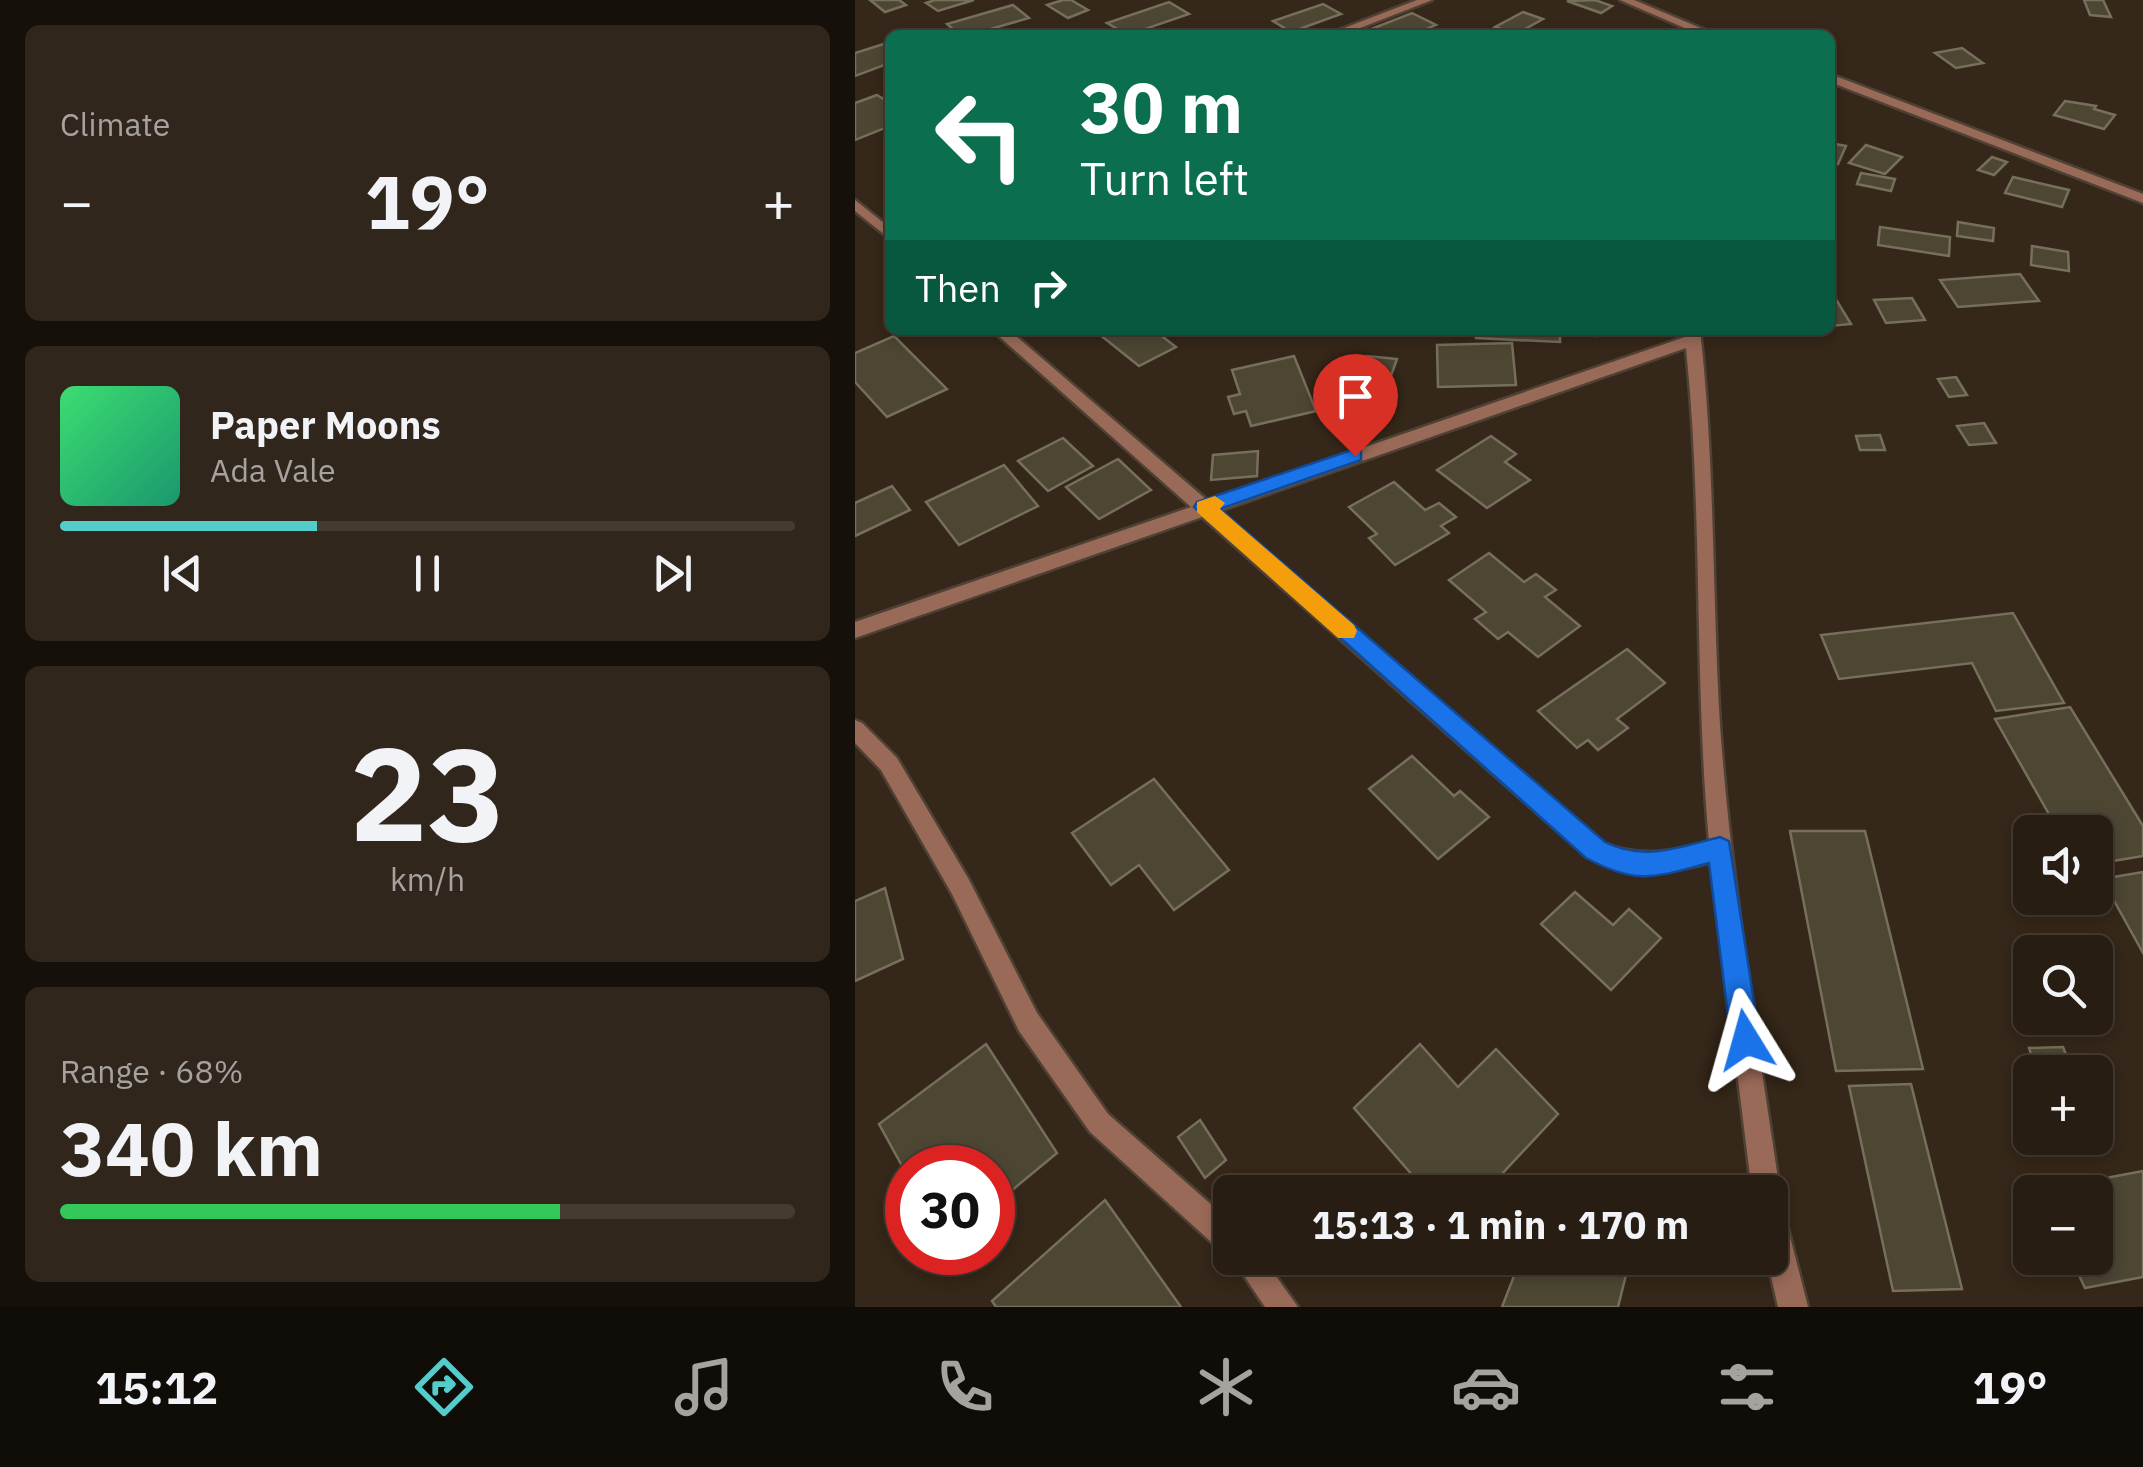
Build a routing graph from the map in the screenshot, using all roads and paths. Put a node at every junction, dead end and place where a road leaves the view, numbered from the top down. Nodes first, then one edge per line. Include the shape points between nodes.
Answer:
1 (1427, 0) edge
2 (1625, 0) edge
3 (1346, 30) edge
4 (1699, 30) edge
5 (1835, 80) edge
6 (2143, 199) edge
7 (855, 204) edge
8 (862, 219) edge
9 (885, 231) edge
10 (1006, 335) edge
11 (1693, 335) edge
12 (1204, 507) junction
13 (855, 630) edge
14 (855, 729) edge
15 (1720, 849) junction
16 (1765, 1175) edge
17 (1213, 1225) edge
18 (1259, 1275) edge
19 (1785, 1275) edge
20 (1283, 1307) edge
21 (1793, 1307) edge

1 - 3 street
2 - 4 street
5 - 6 street
7 - 8 street
8 - 9 street
10 - 12 street
11 - 12 street
11 - 15 street
12 - 13 street
12 - 15 street via 1595,850 1622,864 1653,866
14 - 17 street via 889,764 1028,1022 1099,1123
15 - 16 street
18 - 20 street
19 - 21 street

